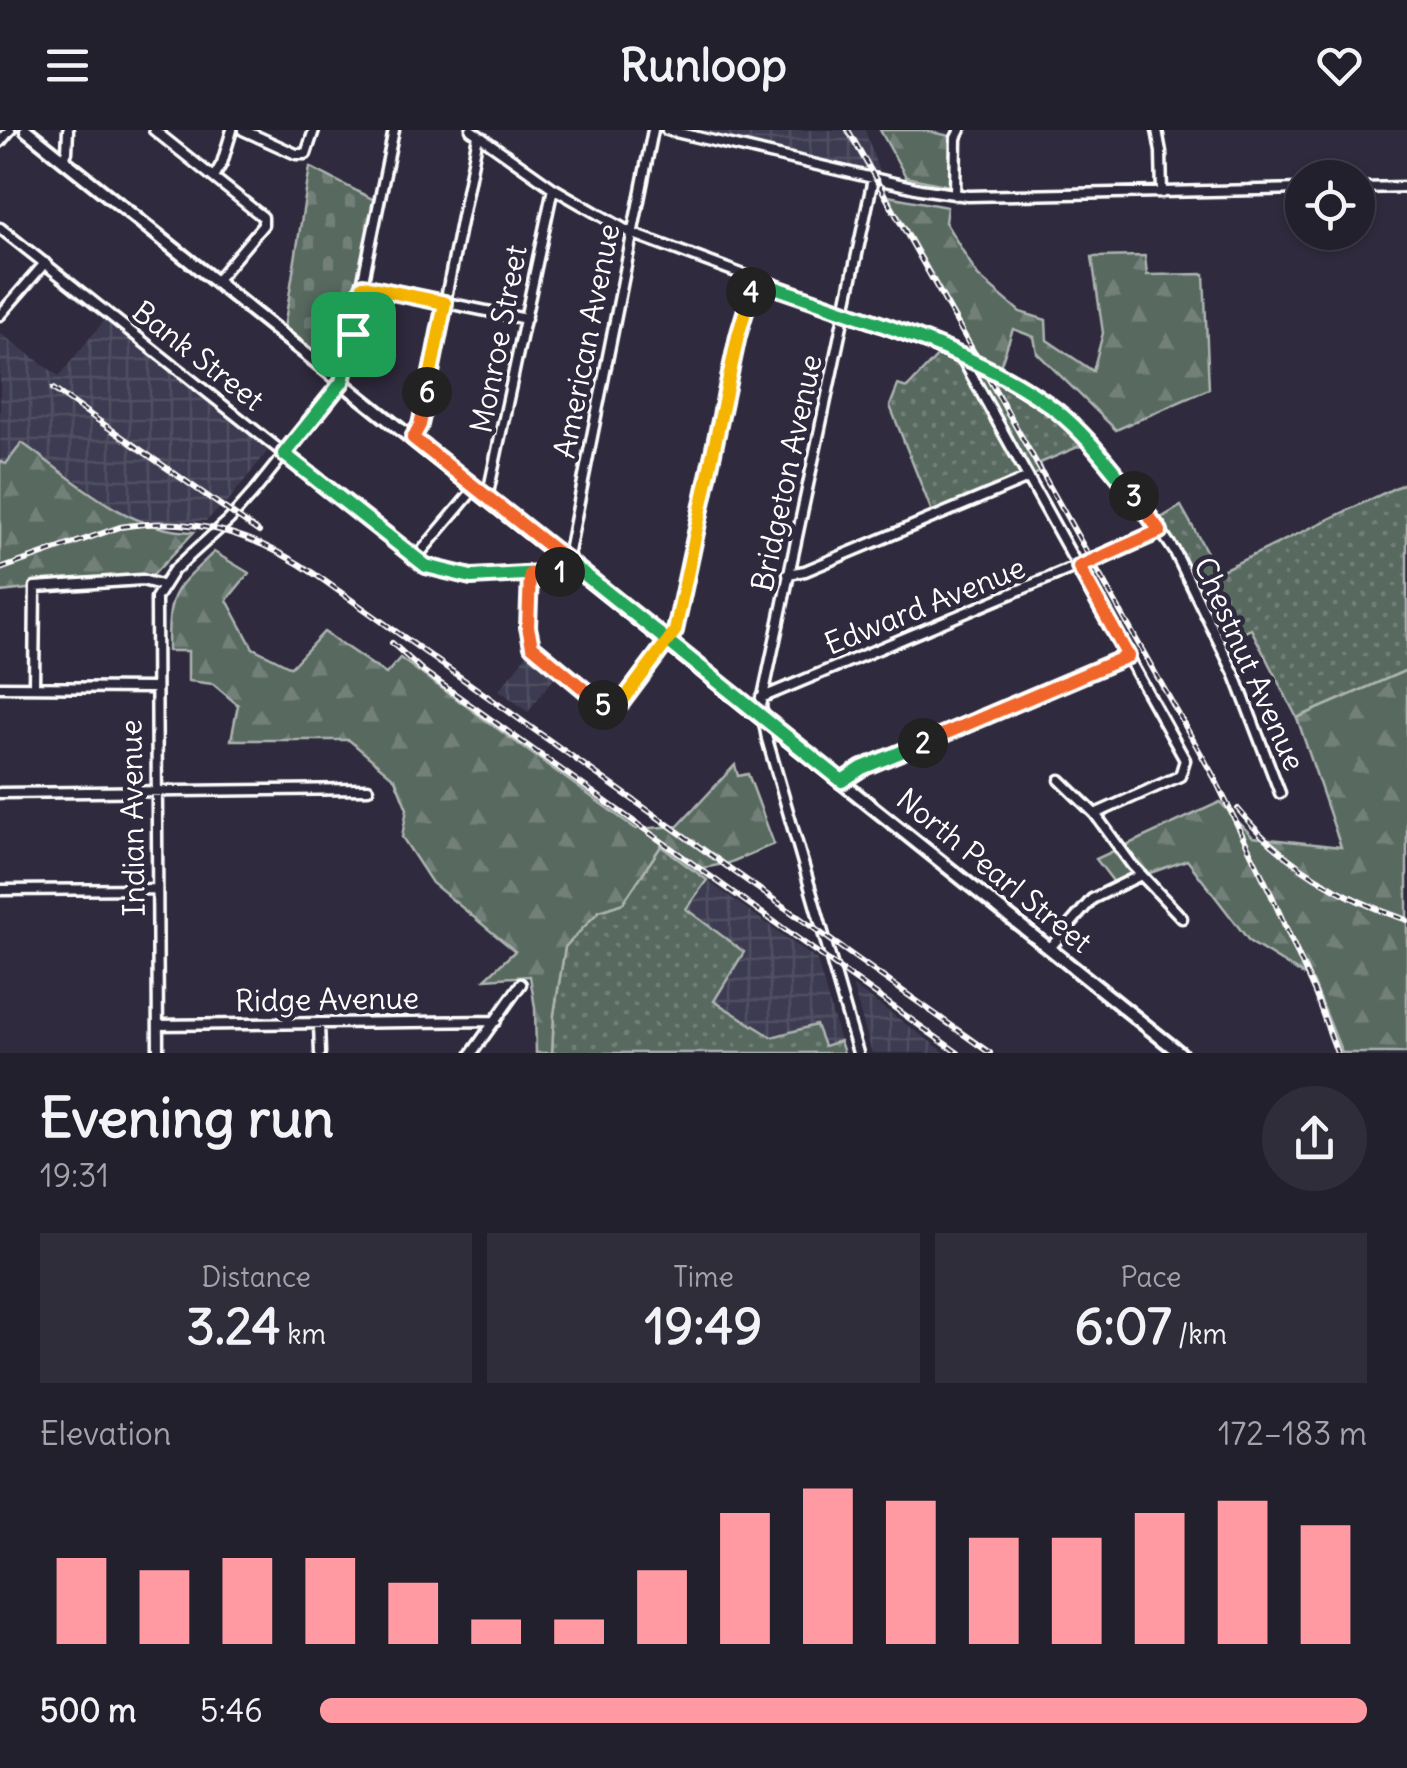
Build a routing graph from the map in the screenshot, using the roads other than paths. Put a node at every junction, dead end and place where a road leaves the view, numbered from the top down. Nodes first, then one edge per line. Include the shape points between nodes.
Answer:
1 (10, 130) edge
2 (26, 130) edge
3 (68, 130) edge
4 (154, 130) edge
5 (232, 130) edge
6 (243, 130) edge
7 (314, 130) edge
8 (394, 130) edge
9 (653, 130) edge
10 (667, 130) edge
11 (960, 130) edge
12 (1157, 130) edge
13 (474, 133) edge
14 (0, 142) edge
15 (63, 160) junction
16 (214, 177) junction
17 (872, 178) junction
18 (1407, 187) edge
19 (553, 188) junction
20 (1375, 188) edge
21 (1285, 189) edge
22 (1162, 193) junction
23 (955, 194) junction
24 (0, 228) edge
25 (631, 233) junction
26 (45, 263) junction
27 (755, 280) junction
28 (216, 281) junction
29 (363, 286) junction
30 (445, 303) junction
31 (844, 313) junction
32 (0, 315) edge
33 (526, 319) junction
34 (962, 358) junction
35 (342, 382) junction
36 (413, 438) junction
37 (284, 454) junction
38 (1028, 478) junction
39 (475, 488) junction
40 (487, 498) junction
41 (1160, 531) junction
42 (415, 559) junction
43 (568, 561) junction
44 (1079, 567) junction
45 (530, 574) junction
46 (788, 574) junction
47 (161, 584) junction
48 (667, 642) junction
49 (1128, 656) junction
50 (0, 688) edge
51 (34, 688) junction
52 (154, 688) junction
53 (762, 698) junction
54 (762, 718) junction
55 (1060, 780) dead end
56 (842, 781) junction
57 (368, 790) dead end
58 (156, 792) junction
59 (1280, 793) dead end
60 (0, 794) edge
61 (1095, 814) junction
62 (1141, 874) junction
63 (157, 889) junction
64 (0, 890) edge
65 (1182, 918) dead end
66 (1050, 948) junction
67 (521, 984) dead end
68 (496, 1021) junction
69 (319, 1022) junction
70 (158, 1025) junction
71 (158, 1053) edge
72 (320, 1053) edge
73 (472, 1053) edge
74 (858, 1053) edge
75 (1180, 1053) edge

1 - 14 street
2 - 15 main road, North Pearl Street
3 - 15 street
4 - 16 street
5 - 16 street
6 - 7 street via 296,154 306,154
8 - 29 street
9 - 25 street, American Avenue
10 - 17 street
11 - 23 street
12 - 22 street
13 - 19 street, Chestnut Avenue
13 - 30 street
15 - 28 main road, North Pearl Street
16 - 28 street via 263,217
17 - 23 street
17 - 31 street, Bridgeton Avenue
18 - 20 street
19 - 25 street, Chestnut Avenue
19 - 33 street, Monroe Street
21 - 22 street
22 - 23 street
24 - 26 street, Bank Street
25 - 27 street, Chestnut Avenue
25 - 43 street, American Avenue
26 - 32 street
26 - 37 street, Bank Street
27 - 31 street, Chestnut Avenue
27 - 48 street via 675,631
28 - 35 main road, North Pearl Street
29 - 30 street
29 - 35 street
30 - 33 street
30 - 36 street
31 - 34 street, Chestnut Avenue
31 - 46 street, Bridgeton Avenue
33 - 40 street, Monroe Street
34 - 38 street
34 - 41 street, Chestnut Avenue via 1057,411 1088,439
35 - 36 main road, North Pearl Street
35 - 37 street
36 - 39 main road, North Pearl Street
37 - 42 street, Bank Street
37 - 47 street via 229,520
38 - 44 street
38 - 46 street
39 - 40 main road, North Pearl Street
39 - 42 street
40 - 43 main road, North Pearl Street
41 - 44 street, Edward Avenue
41 - 59 street, Chestnut Avenue via 1220,643
42 - 45 street, Bank Street via 458,575
43 - 45 street, Bank Street via 565,572
43 - 48 main road, North Pearl Street
44 - 49 street
44 - 53 street, Edward Avenue
45 - 48 street via 532,646 603,706 622,702
46 - 53 street, Bridgeton Avenue
47 - 51 street via 34,588
47 - 52 street, Indian Avenue via 154,606
48 - 54 main road, North Pearl Street
49 - 56 street
49 - 61 street via 1185,768
50 - 51 street
51 - 52 street
52 - 58 street, Indian Avenue
53 - 54 street, Bridgeton Avenue
54 - 56 main road, North Pearl Street
54 - 74 street, Bridgeton Avenue
55 - 61 street
56 - 66 main road, North Pearl Street
57 - 58 street
58 - 60 street
58 - 63 street, Indian Avenue
61 - 62 street
62 - 65 street
62 - 66 street via 1092,899
63 - 64 street
63 - 70 street, Indian Avenue
66 - 75 main road, North Pearl Street
67 - 68 street
68 - 69 street, Ridge Avenue
68 - 73 street
69 - 70 street, Ridge Avenue
69 - 72 street
70 - 71 street, Indian Avenue

